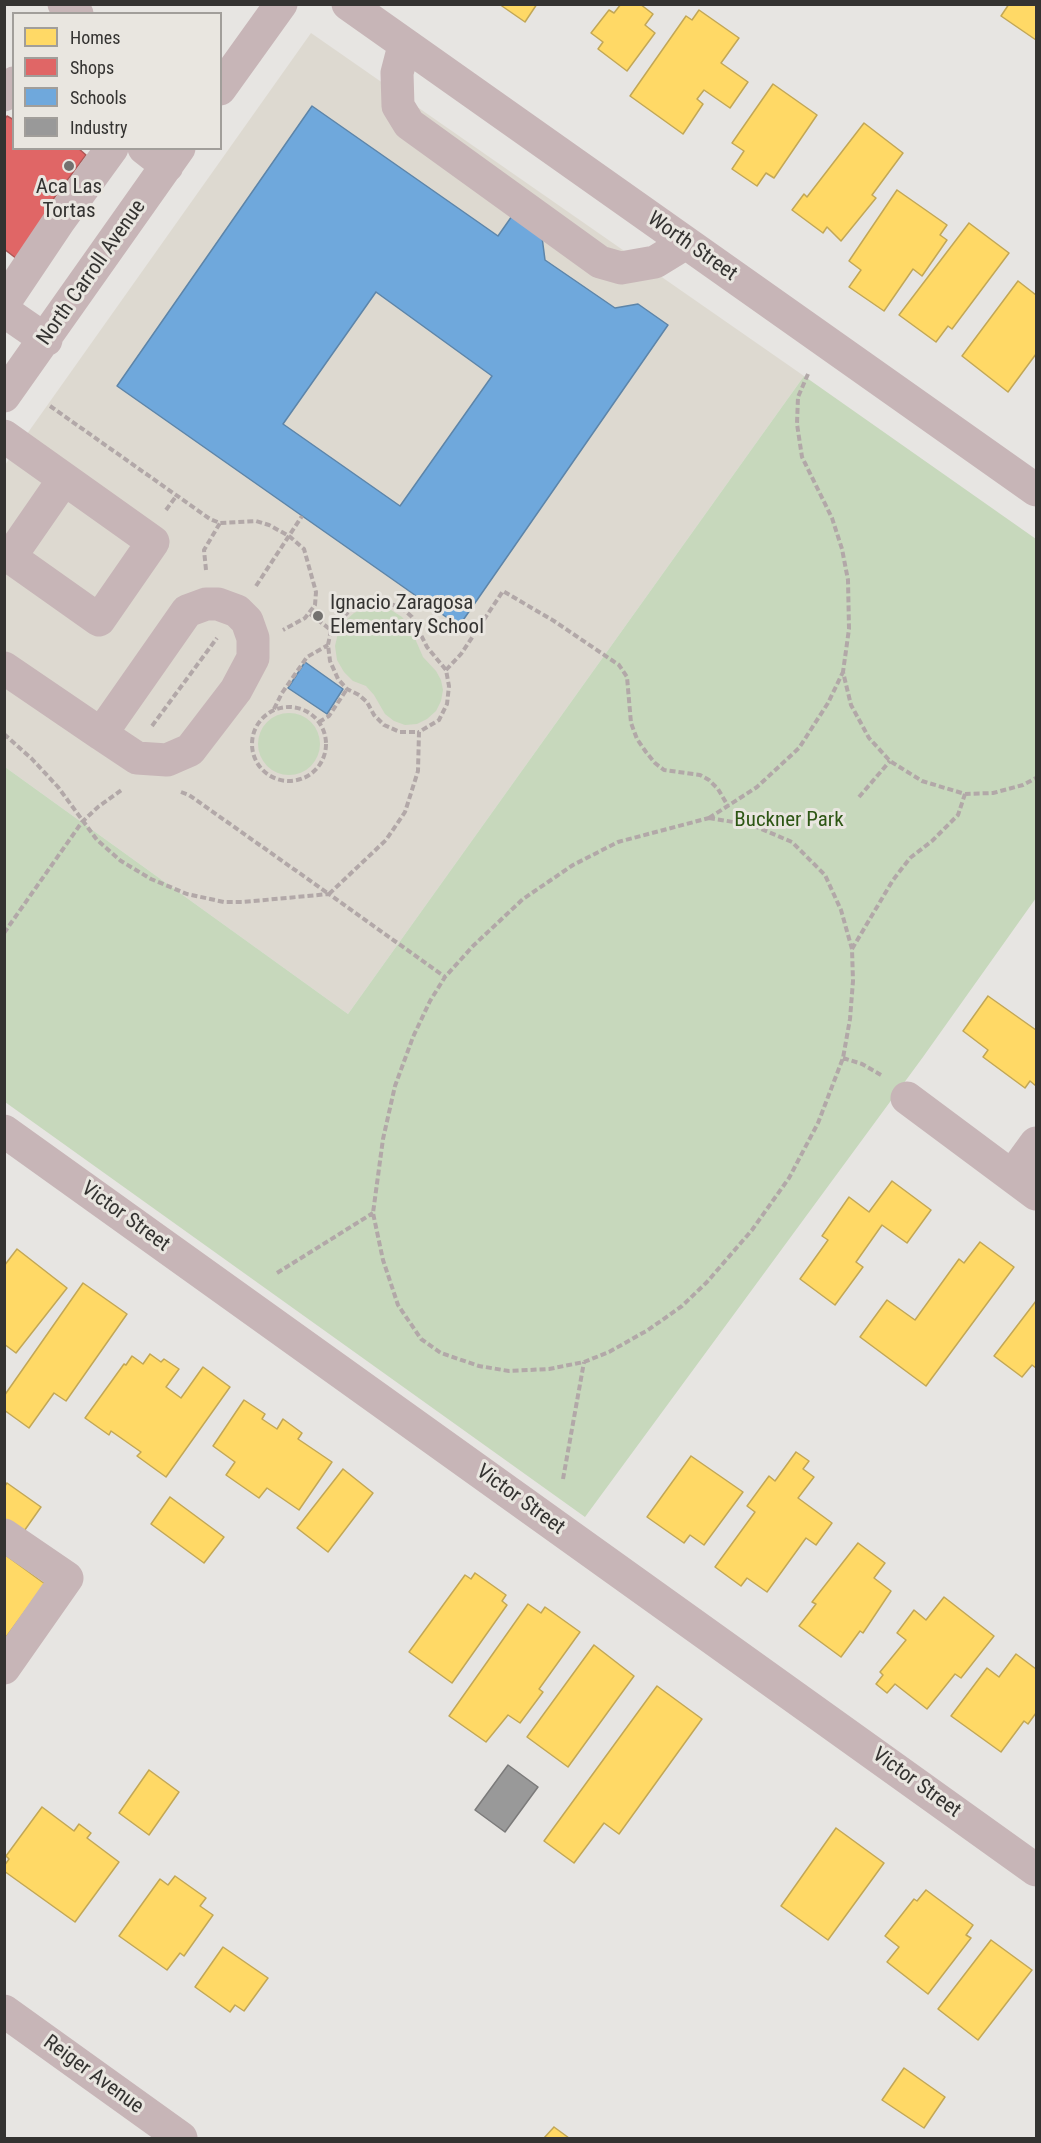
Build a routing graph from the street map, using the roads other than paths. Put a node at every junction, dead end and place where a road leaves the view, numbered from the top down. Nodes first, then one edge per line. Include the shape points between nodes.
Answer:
1 (281, 4) edge
2 (348, 4) edge
3 (404, 46) junction
4 (222, 86) edge
5 (111, 150) edge
6 (163, 154) edge
7 (686, 243) junction
8 (4, 303) edge
9 (4, 311) edge
10 (46, 340) junction
11 (4, 396) edge
12 (4, 436) edge
13 (64, 479) dead end
14 (1036, 489) edge
15 (4, 668) edge
16 (101, 734) junction
17 (907, 1098) dead end
18 (4, 1131) edge
19 (1036, 1143) edge
20 (1024, 1185) edge
21 (4, 1535) edge
22 (4, 1668) edge
23 (1036, 1870) edge
24 (4, 2011) edge
25 (181, 2139) edge

1 - 4 street
2 - 3 street, Worth Street
3 - 7 street, Worth Street
3 - 7 street via 397,73 398,106 409,124 600,262 621,268 655,262
5 - 8 street
6 - 10 street, North Carroll Avenue
7 - 14 street, Worth Street
9 - 10 street
10 - 11 street, North Carroll Avenue
12 - 13 street
15 - 16 street
16 - 16 street via 136,759 166,759 189,750 236,690 252,658 254,638 247,621 237,610 218,604 187,611
17 - 20 street
18 - 23 street, Victor Street
19 - 20 street
21 - 22 street via 67,1578
24 - 25 street, Reiger Avenue

